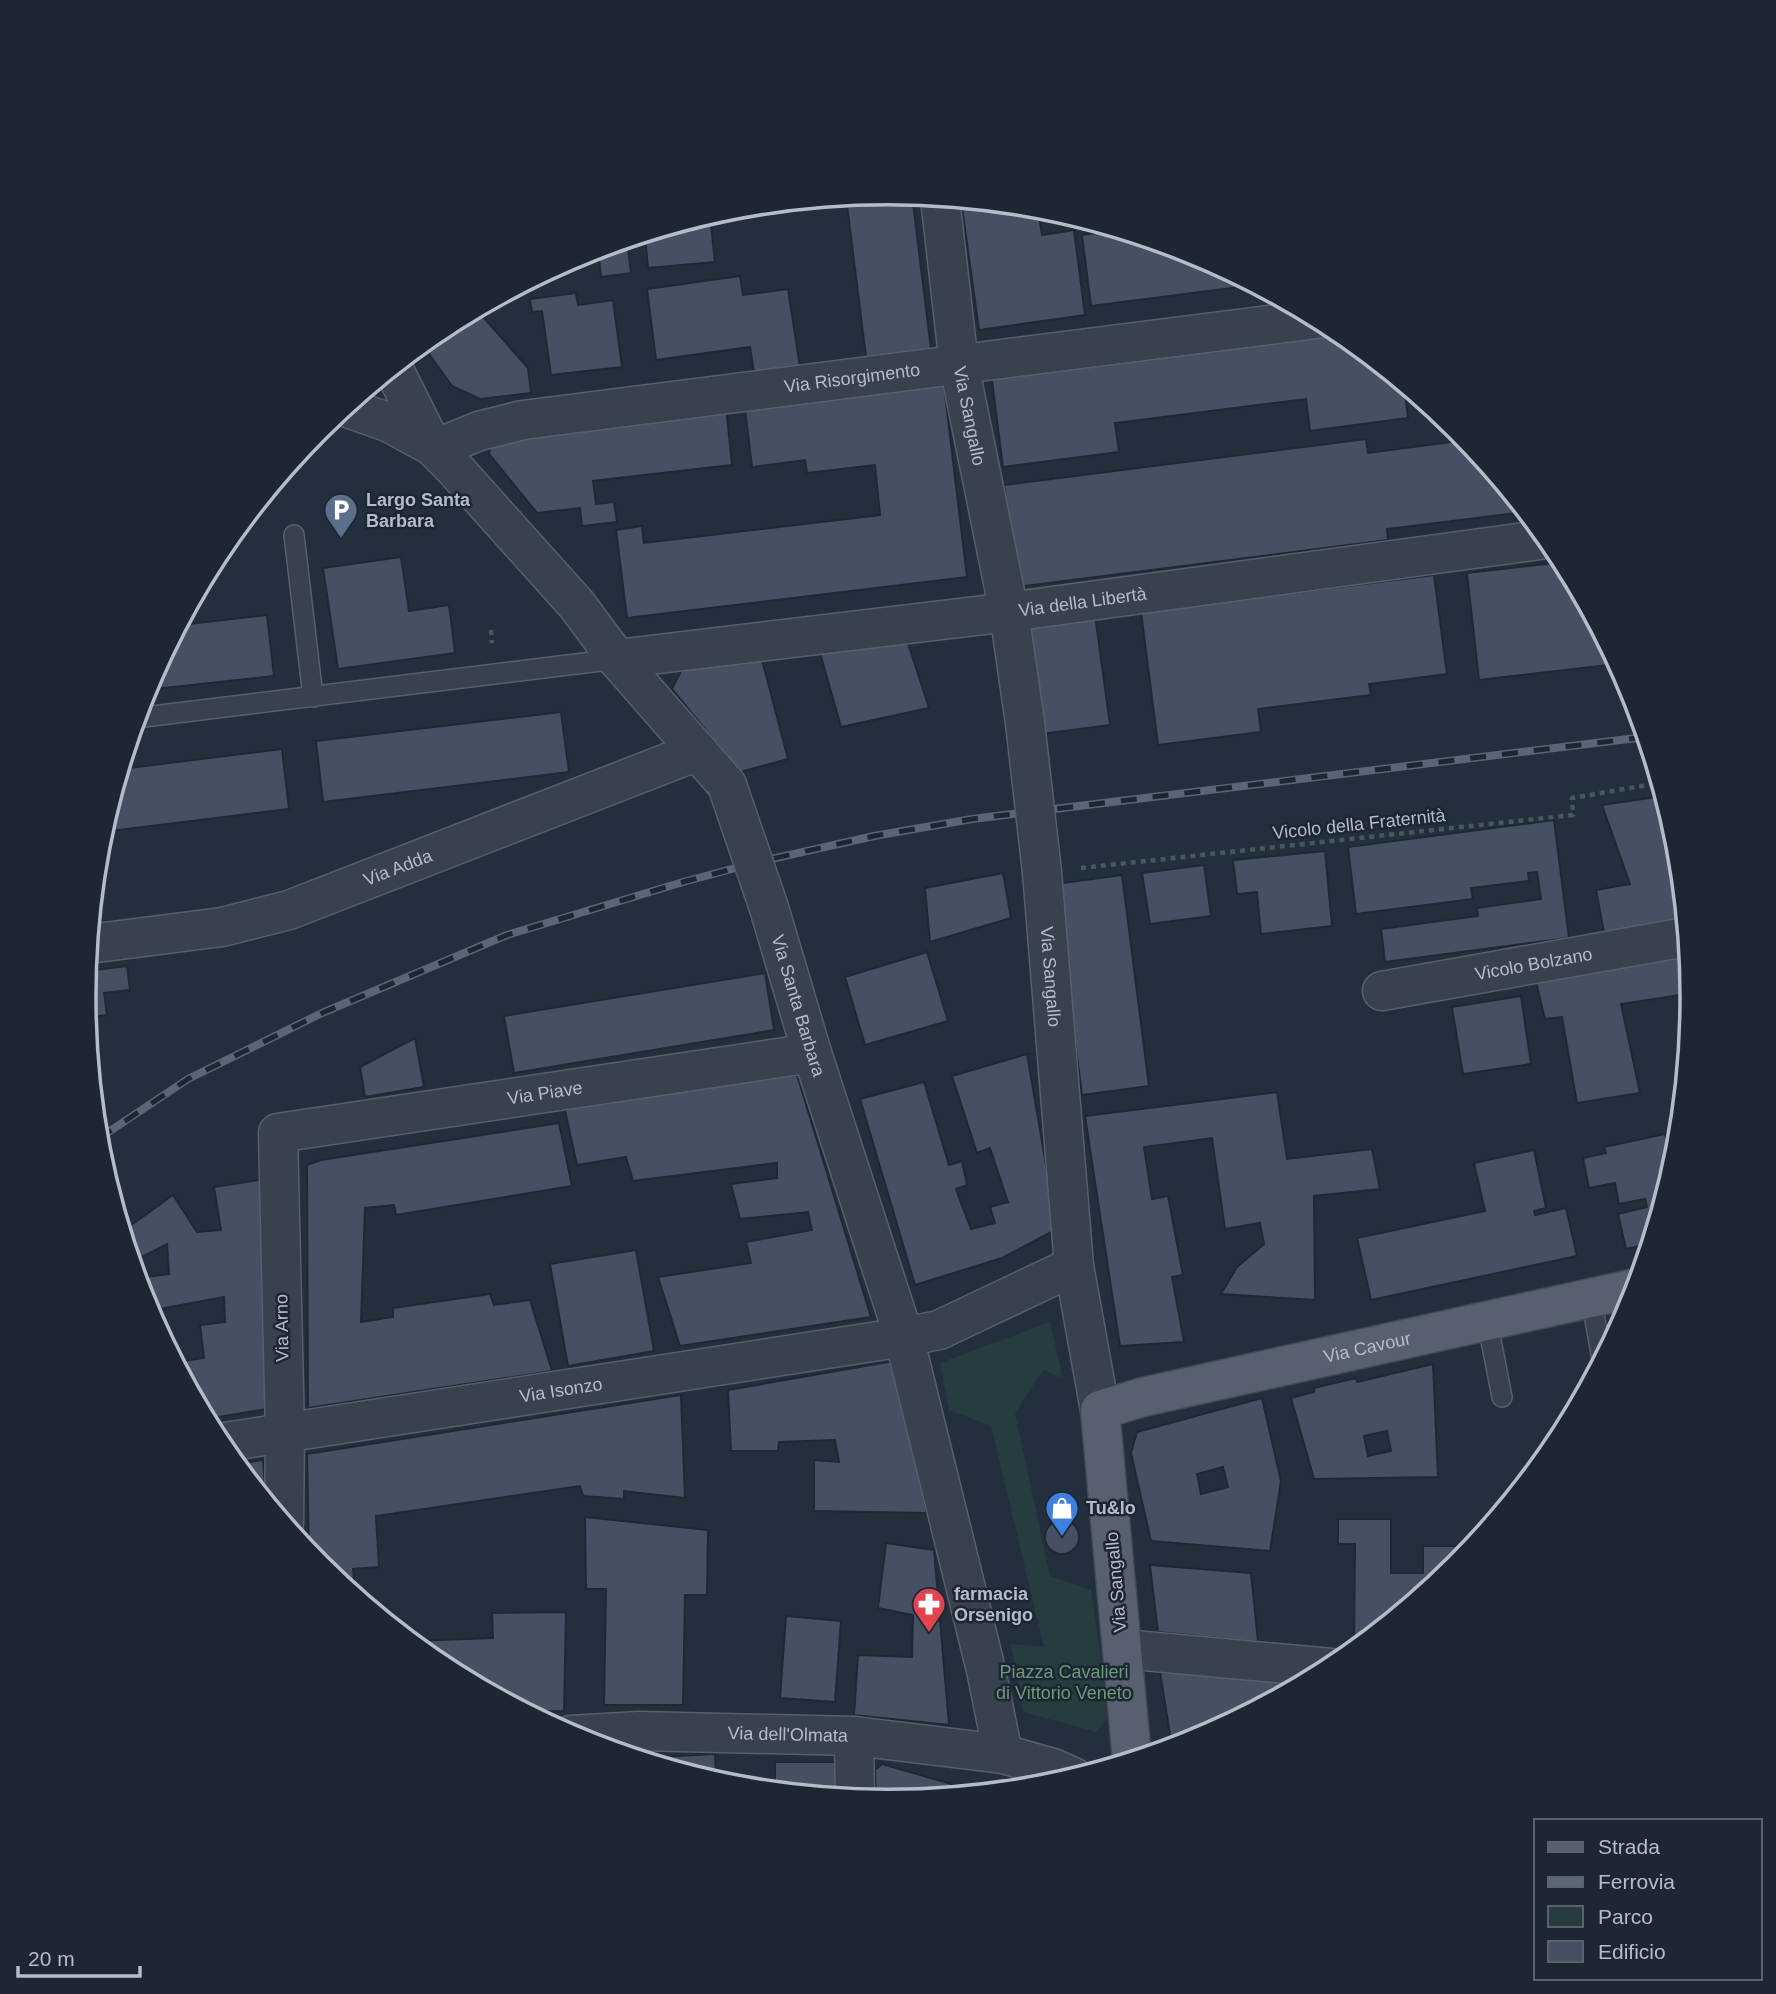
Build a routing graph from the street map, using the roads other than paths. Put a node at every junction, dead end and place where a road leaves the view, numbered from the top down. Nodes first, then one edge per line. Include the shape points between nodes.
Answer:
1 (941, 207) edge
2 (1300, 321) edge
3 (959, 365) junction
4 (397, 376) edge
5 (356, 411) edge
6 (432, 446) junction
7 (294, 535) dead end
8 (1534, 541) edge
9 (1009, 611) junction
10 (617, 659) junction
11 (313, 697) junction
12 (148, 717) edge
13 (698, 751) junction
14 (1677, 939) edge
15 (98, 943) edge
16 (1382, 991) dead end
17 (812, 1053) junction
18 (278, 1133) joint
19 (1074, 1266) junction
20 (1623, 1291) edge
21 (1591, 1297) junction
22 (1487, 1320) junction
23 (904, 1337) junction
24 (1599, 1344) edge
25 (1502, 1397) dead end
26 (1100, 1410) junction
27 (285, 1432) junction
28 (233, 1441) edge
29 (284, 1508) edge
30 (1123, 1648) junction
31 (1311, 1666) edge
32 (599, 1733) edge
33 (854, 1736) junction
34 (1131, 1750) edge
35 (1003, 1754) junction
36 (1058, 1770) edge
37 (855, 1788) edge

1 - 3 street, Via Sangallo
2 - 3 street, Via Risorgimento
3 - 6 street, Via Risorgimento via 523,421
3 - 9 street, Via Sangallo
4 - 6 street
5 - 6 street, Via Santa Barbara via 390,422
6 - 10 street, Via Santa Barbara via 577,605
7 - 11 lane
8 - 9 street, Via della Libertà
9 - 10 street, Via della Libertà
9 - 19 street, Via Sangallo, bridge via 1042,872
10 - 11 lane
10 - 13 street, Via Santa Barbara
11 - 12 lane
13 - 15 street, Via Adda via 289,910 203,931
13 - 17 street, Via Santa Barbara, bridge via 727,785
14 - 16 street, Vicolo Bolzano
17 - 18 street, Via Piave
17 - 23 street, Via Santa Barbara
18 - 27 street, Via Arno
19 - 23 street via 939,1330
19 - 26 street, Via Sangallo
20 - 21 main road, Via Cavour
21 - 22 main road, Via Cavour
21 - 24 lane
22 - 25 lane
22 - 26 main road, Via Cavour
23 - 27 street, Via Isonzo
23 - 35 street, Via Santa Barbara
26 - 30 main road, Via Sangallo
27 - 28 street, Via Isonzo
27 - 29 street, Via Arno
30 - 31 street
30 - 34 main road, Via Sangallo
32 - 33 street, Via dell'Olmata
33 - 35 street, Via dell'Olmata
33 - 37 street
35 - 36 street

